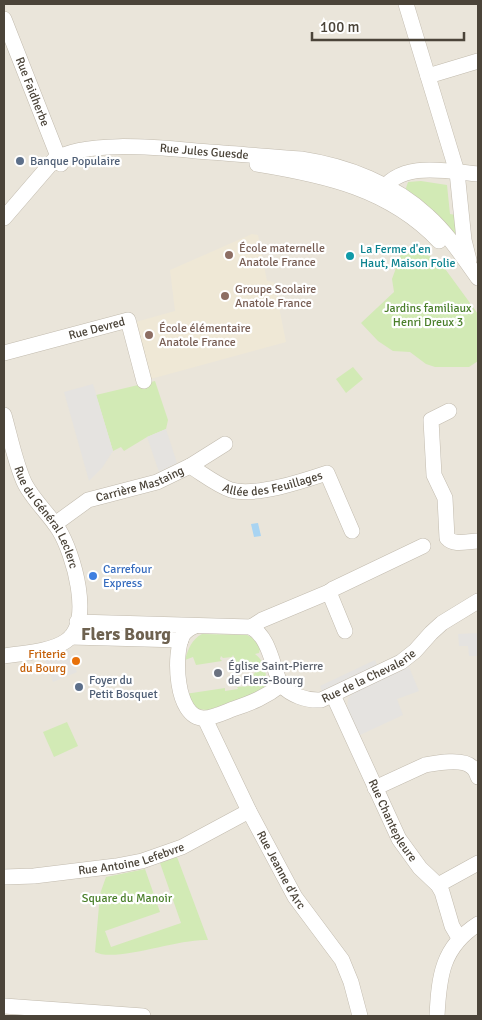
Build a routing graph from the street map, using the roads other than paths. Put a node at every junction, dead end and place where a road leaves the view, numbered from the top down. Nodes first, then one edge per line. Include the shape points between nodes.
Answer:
1 (406, 4) edge
2 (4, 19) edge
3 (478, 61) edge
4 (428, 76) junction
5 (59, 161) junction
6 (457, 172) junction
7 (478, 174) edge
8 (381, 191) junction
9 (4, 218) edge
10 (476, 275) edge
11 (478, 292) edge
12 (4, 353) edge
13 (144, 381) dead end
14 (449, 411) dead end
15 (4, 416) edge
16 (225, 444) dead end
17 (190, 466) junction
18 (55, 524) junction
19 (352, 531) dead end
20 (478, 541) edge
21 (423, 546) dead end
22 (329, 592) junction
23 (478, 601) edge
24 (77, 622) junction
25 (195, 626) junction
26 (251, 627) junction
27 (345, 631) dead end
28 (71, 637) junction
29 (181, 640) junction
30 (4, 656) edge
31 (280, 685) junction
32 (333, 695) junction
33 (205, 719) junction
34 (478, 777) edge
35 (375, 788) junction
36 (249, 811) junction
37 (478, 863) edge
38 (4, 877) edge
39 (438, 885) junction
40 (478, 924) edge
41 (459, 938) junction
42 (4, 1006) edge
43 (143, 1016) edge
44 (360, 1016) edge
45 (437, 1016) edge

1 - 4 street
2 - 5 street, Rue Faidherbe
3 - 4 street
4 - 6 street
5 - 8 street, Rue Jules Guesde via 118,155 244,163
5 - 9 street, Rue Jules Guesde
6 - 7 street
6 - 8 street via 413,171 395,178
6 - 10 street via 464,240
8 - 10 street via 405,197 428,216
8 - 11 street via 435,236
12 - 13 street, Rue Devred via 128,320
14 - 20 street via 431,420 434,475 445,498 447,538 455,542
15 - 18 street, Rue du Général Leclerc via 24,481
16 - 17 street, Carrière Mastaing
17 - 18 street, Carrière Mastaing via 150,485 88,500
17 - 19 street, Allée des Feuillages via 224,487 243,492 304,481 327,473
18 - 24 street, Rue du Général Leclerc via 77,578
21 - 22 street
22 - 26 street
22 - 27 street
23 - 32 street, Rue de la Chevalerie via 442,623 408,658
24 - 25 street
24 - 28 street, Rue du Général Leclerc
25 - 26 street
25 - 29 street
26 - 31 street via 263,638
28 - 29 street
28 - 30 street via 55,646
29 - 33 street, Rue Jeanne d'Arc via 178,674 181,695 189,710
31 - 32 street, Rue de la Chevalerie via 309,700 322,700
31 - 33 street via 258,700
32 - 35 street, Rue Chantepleure
33 - 36 street, Rue Jeanne d'Arc
34 - 35 street via 466,764 434,763
35 - 39 street, Rue Chantepleure via 402,844
36 - 38 street, Rue Antoine Lefebvre via 182,846 148,859 34,876
36 - 44 street, Rue Jeanne d'Arc via 301,908 342,960
37 - 39 street
39 - 41 street, Rue Chantepleure
40 - 41 street
41 - 45 street via 441,973
42 - 43 street

